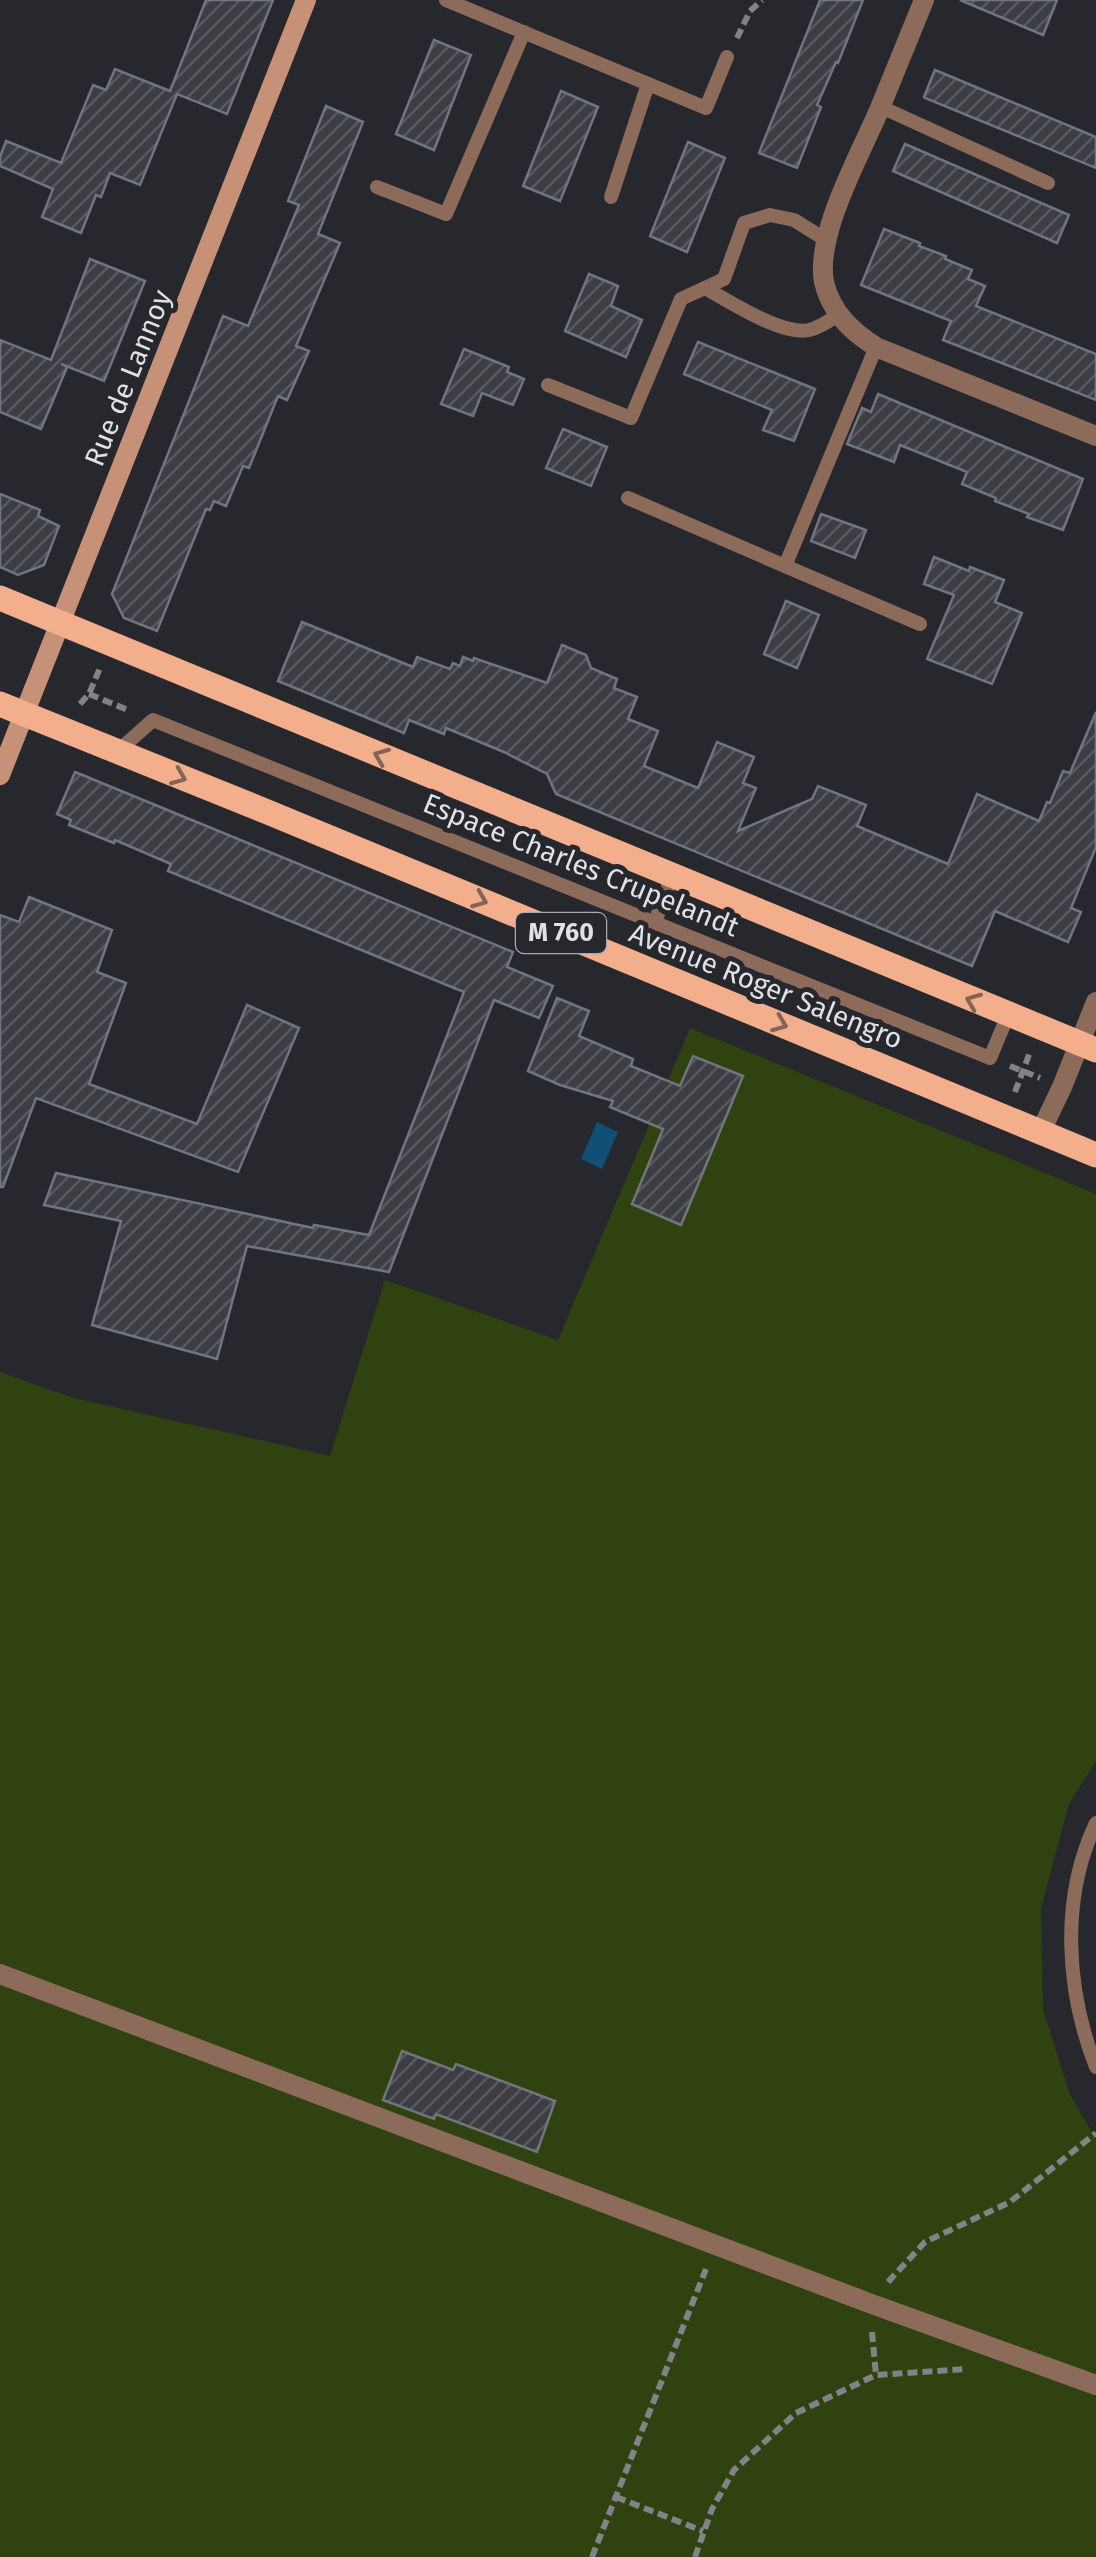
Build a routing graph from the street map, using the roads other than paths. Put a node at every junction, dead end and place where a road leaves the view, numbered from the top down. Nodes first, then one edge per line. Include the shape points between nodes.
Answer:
1 (306, 0) edge
2 (446, 0) edge
3 (924, 0) edge
4 (524, 32) junction
5 (727, 57) road end
6 (648, 84) junction
7 (880, 107) junction
8 (1048, 183) dead end
9 (378, 187) dead end
10 (611, 197) dead end
11 (826, 240) junction
12 (705, 288) junction
13 (838, 315) junction
14 (876, 346) junction
15 (548, 385) dead end
16 (1096, 436) edge
17 (628, 498) dead end
18 (786, 566) junction
19 (0, 598) edge
20 (60, 623) junction
21 (920, 624) dead end
22 (12, 708) edge
23 (117, 752) junction
24 (0, 775) edge
25 (672, 876) junction
26 (655, 922) junction
27 (1096, 1002) edge
28 (1008, 1015) junction
29 (1088, 1046) edge
30 (1040, 1133) junction
31 (1096, 1155) edge
32 (1096, 1822) edge
33 (0, 1974) edge
34 (1096, 2068) edge
35 (1096, 2385) edge

1 - 20 main road, Rue de Lannoy
2 - 4 lane
3 - 7 street
4 - 6 lane
4 - 9 lane via 446,214
5 - 6 lane via 706,108
6 - 10 lane
7 - 8 lane
7 - 11 street
11 - 12 lane via 794,220 770,215 744,223 724,279
11 - 13 street via 824,282
12 - 13 lane via 768,322 802,331
12 - 15 lane via 681,299 631,418
13 - 14 street
14 - 16 street
14 - 18 lane
17 - 18 lane
18 - 21 lane
19 - 20 main road
20 - 22 main road, Rue de Lannoy
25 -> 20 main road
22 - 23 main road, Avenue Roger Salengro / M 760
22 - 24 main road, Rue de Lannoy
23 - 26 lane, Espace Charles Crupelandt via 153,720
23 -> 30 main road, Avenue Roger Salengro / M 760
25 - 26 lane
28 -> 25 main road
26 - 28 lane, Espace Charles Crupelandt via 990,1058
27 - 29 street
28 - 29 main road
29 - 30 street
30 - 31 main road, Avenue Roger Salengro / M 760
32 - 34 lane via 1077,1878 1071,1954
33 - 35 street

